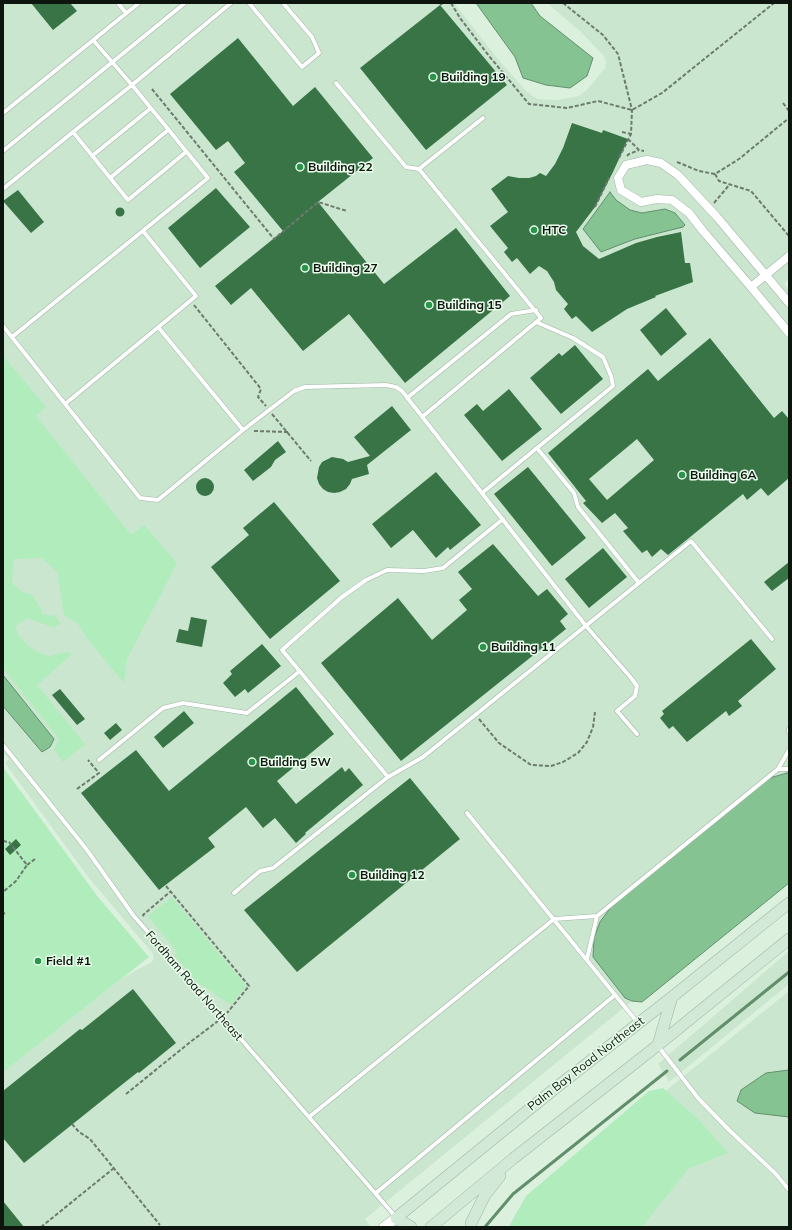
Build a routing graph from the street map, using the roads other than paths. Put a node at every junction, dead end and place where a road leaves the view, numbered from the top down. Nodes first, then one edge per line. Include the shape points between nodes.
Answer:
1 (118, 3) edge
2 (139, 3) edge
3 (185, 3) edge
4 (231, 3) edge
5 (249, 3) edge
6 (283, 3) edge
7 (126, 13) junction
8 (93, 40) junction
9 (112, 62) junction
10 (336, 83) dead end
11 (132, 85) junction
12 (151, 108) junction
13 (3, 113) edge
14 (483, 118) dead end
15 (168, 130) junction
16 (73, 132) junction
17 (3, 151) edge
18 (186, 152) junction
19 (92, 156) junction
20 (420, 169) junction
21 (110, 178) junction
22 (3, 189) edge
23 (143, 231) junction
24 (789, 256) edge
25 (766, 274) junction
26 (752, 287) junction
27 (789, 303) edge
28 (536, 310) junction
29 (536, 322) junction
30 (3, 326) edge
31 (158, 327) junction
32 (789, 333) edge
33 (12, 337) junction
34 (407, 398) junction
35 (66, 404) junction
36 (422, 417) junction
37 (243, 430) junction
38 (537, 448) junction
39 (482, 493) junction
40 (503, 520) junction
41 (639, 583) junction
42 (586, 626) junction
43 (772, 639) dead end
44 (300, 671) junction
45 (637, 734) dead end
46 (3, 745) edge
47 (789, 750) edge
48 (99, 760) dead end
49 (778, 769) junction
50 (789, 769) edge
51 (388, 777) junction
52 (467, 813) dead end
53 (234, 893) dead end
54 (789, 903) edge
55 (597, 916) junction
56 (554, 919) junction
57 (789, 939) edge
58 (587, 959) junction
59 (615, 995) junction
60 (672, 997) junction
61 (638, 1024) junction
62 (658, 1045) junction
63 (309, 1117) junction
64 (514, 1158) junction
65 (789, 1190) edge
66 (376, 1194) junction
67 (397, 1222) edge
68 (384, 1227) edge
69 (411, 1227) edge
70 (431, 1227) edge
71 (471, 1227) edge

1 - 7 lane
2 - 7 lane
3 - 9 lane
4 - 11 lane
5 - 6 lane via 302,67 319,53 312,38
7 - 8 lane
8 - 9 lane
8 - 13 lane
9 - 11 lane
9 - 17 lane
10 - 20 lane via 406,167
11 - 12 lane
11 - 16 lane
12 - 15 lane
12 - 19 lane
14 - 20 lane
15 - 18 lane
15 - 21 lane
16 - 19 lane
16 - 22 lane
18 - 21 lane via 128,200
18 - 23 lane via 208,178
19 - 21 lane
20 - 28 lane
23 - 31 lane via 196,296
23 - 33 lane
24 - 25 street
25 - 26 street
25 - 26 street via 678,175 661,163 647,160 626,165 618,178 621,190 641,202 672,200 689,213
25 - 27 street
26 - 32 street
28 - 29 lane via 541,318
28 - 34 lane via 511,314
29 - 36 lane
29 - 38 lane via 573,338 603,357 613,386
30 - 33 lane
31 - 35 lane
31 - 37 lane
33 - 35 lane
34 - 36 lane
34 - 37 lane via 396,387 386,385 305,386 294,391
35 - 37 lane via 140,498 158,500
36 - 39 lane
38 - 39 lane
38 - 41 lane via 574,493 578,507
39 - 40 lane
40 - 42 lane
40 - 44 lane via 443,568 424,571 387,570 366,580 342,597 282,650
41 - 42 lane
41 - 43 lane via 691,541
42 - 45 lane via 637,686 635,696 617,711
42 - 51 lane via 423,758
44 - 48 lane via 247,713 182,703 163,708
44 - 51 lane
46 - 63 lane, Fordham Road Northeast via 86,850 132,915
47 - 49 lane
49 - 50 lane
49 - 55 lane
51 - 53 lane via 273,868 260,870
52 - 56 lane
54 - 60 main road, Palm Bay Road Northeast
55 - 56 lane
55 - 58 lane
56 - 58 lane
56 - 63 lane
57 - 62 main road
58 - 59 lane
59 - 61 lane
59 - 66 lane
60 - 61 main road, Palm Bay Road Northeast
60 - 62 main road
61 - 67 main road, Palm Bay Road Northeast via 553,1090
62 - 64 main road
62 - 65 lane via 698,1098 775,1173
63 - 66 lane, Fordham Road Northeast
64 - 70 main road
64 - 71 main road via 485,1195 471,1222
66 - 67 lane, Fordham Road Northeast
67 - 68 street, Palm Bay Road Northeast
67 - 69 main road

